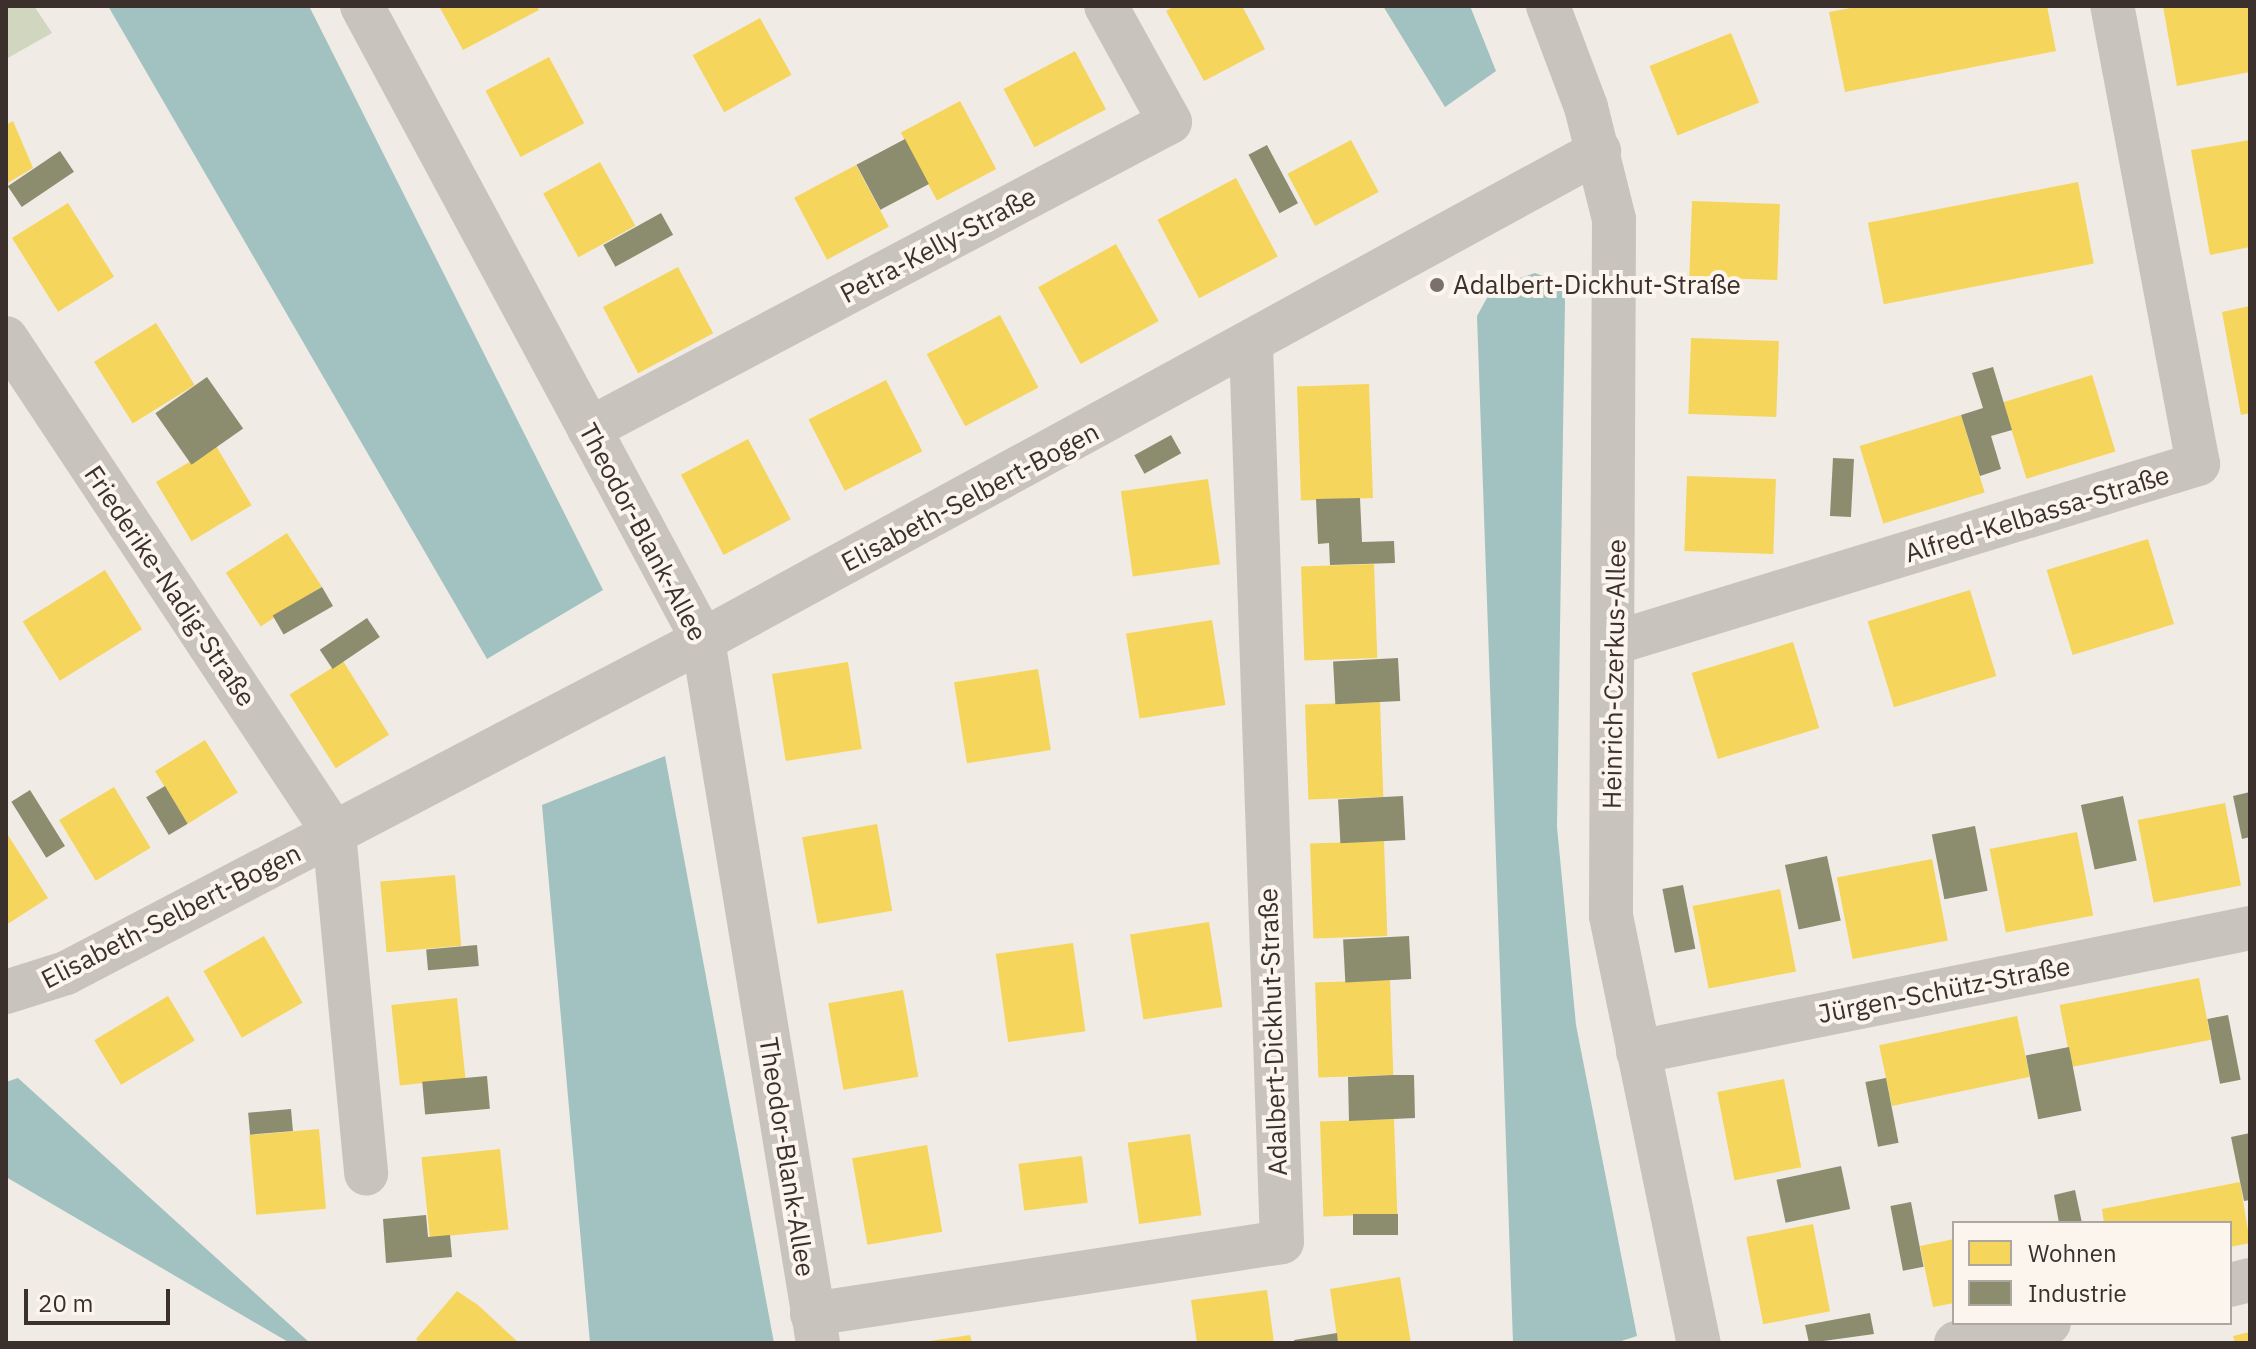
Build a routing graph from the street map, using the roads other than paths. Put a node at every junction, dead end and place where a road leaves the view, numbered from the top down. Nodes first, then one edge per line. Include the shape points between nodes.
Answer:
1 (362, 6) edge
2 (1106, 6) edge
3 (1548, 6) edge
4 (2112, 6) edge
5 (1599, 151) junction
6 (6, 338) edge
7 (1251, 346) junction
8 (589, 429) junction
9 (703, 640) junction
10 (1614, 643) junction
11 (334, 833) junction
12 (2250, 928) edge
13 (6, 992) edge
14 (1638, 1052) junction
15 (366, 1173) dead end
16 (2040, 1325) edge
17 (815, 1328) edge
18 (1699, 1343) edge
19 (1956, 1343) edge

1 - 8 street, Theodor-Blank-Allee
2 - 8 street, Petra-Kelly-Straße via 1170,122
3 - 5 street, Heinrich-Czerkus-Allee
4 - 10 street, Alfred-Kelbassa-Straße via 2198,464
5 - 7 street, Elisabeth-Selbert-Bogen
5 - 10 street, Heinrich-Czerkus-Allee via 1619,282
6 - 11 street, Friederike-Nadig-Straße
7 - 9 street, Elisabeth-Selbert-Bogen
7 - 17 street, Adalbert-Dickhut-Straße via 1282,1242
8 - 9 street, Theodor-Blank-Allee
9 - 11 street, Elisabeth-Selbert-Bogen
9 - 17 street, Theodor-Blank-Allee
10 - 14 street, Heinrich-Czerkus-Allee via 1611,916
11 - 13 street, Elisabeth-Selbert-Bogen via 66,973
11 - 15 street, Elisabeth-Selbert-Bogen
12 - 14 street, Jürgen-Schütz-Straße
14 - 18 street, Heinrich-Czerkus-Allee
16 - 19 street

